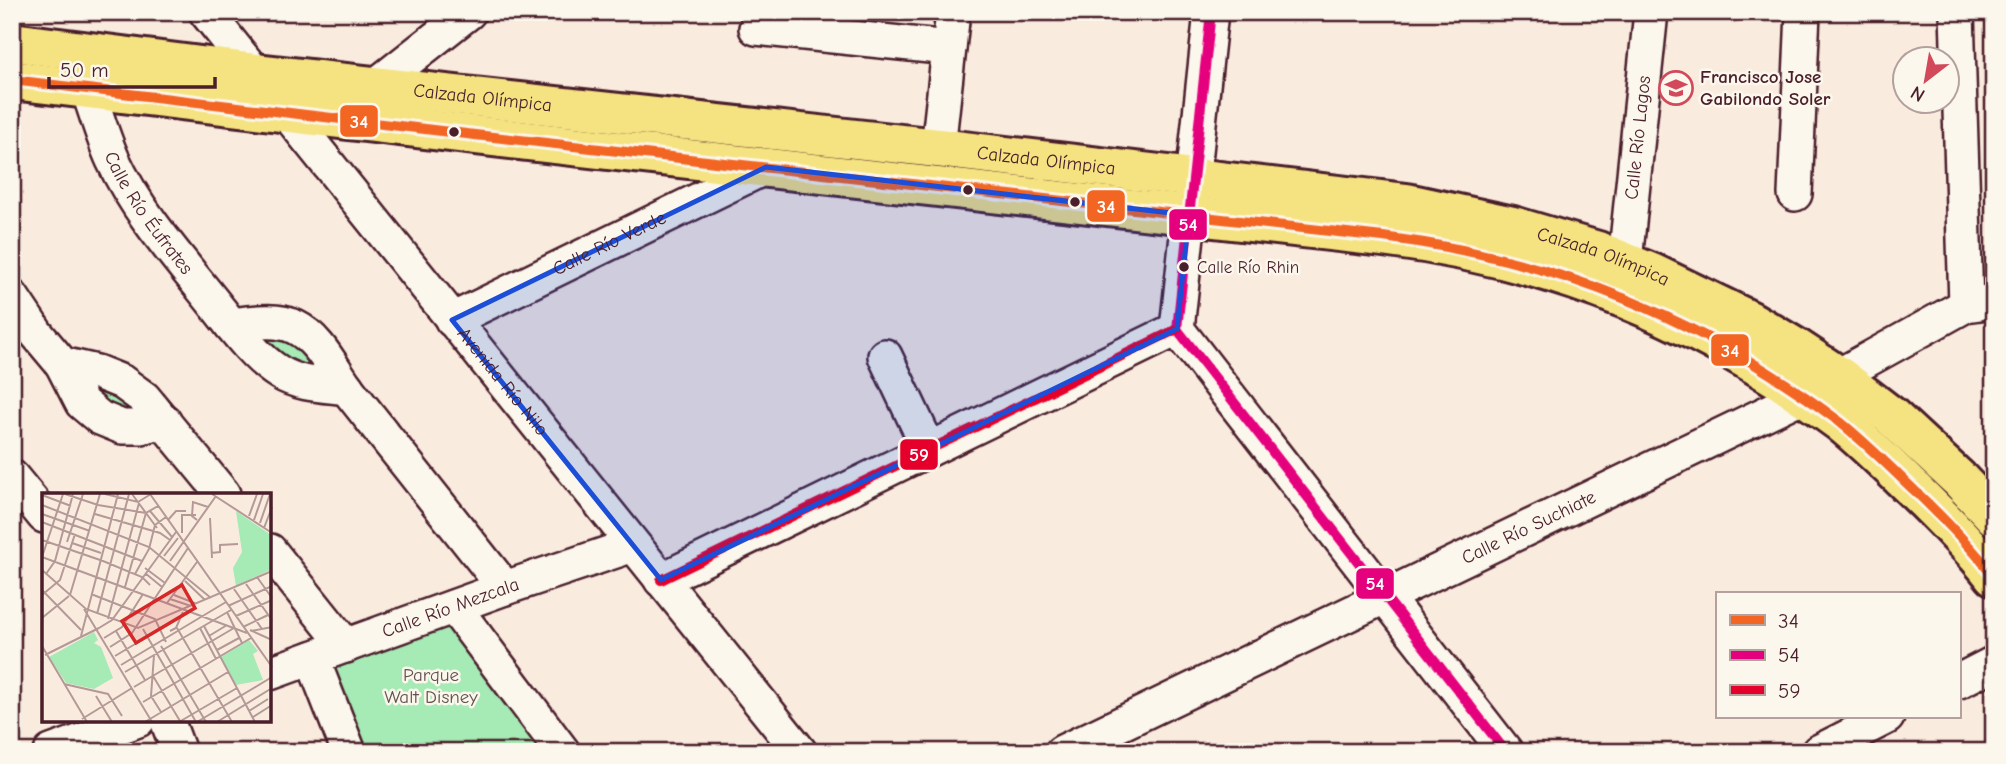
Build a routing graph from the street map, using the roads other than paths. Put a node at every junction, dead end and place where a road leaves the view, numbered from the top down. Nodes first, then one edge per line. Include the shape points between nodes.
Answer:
1 (206, 12) edge
2 (469, 12) edge
3 (953, 12) edge
4 (1211, 12) edge
5 (1651, 12) edge
6 (1803, 12) edge
7 (1957, 12) edge
8 (756, 28) dead end
9 (12, 42) edge
10 (949, 48) junction
11 (256, 72) junction
12 (12, 80) edge
13 (375, 86) junction
14 (88, 90) junction
15 (284, 111) junction
16 (938, 148) junction
17 (766, 167) junction
18 (1795, 194) dead end
19 (1191, 197) junction
20 (1625, 261) junction
21 (12, 297) edge
22 (1980, 303) edge
23 (452, 320) junction
24 (231, 324) junction
25 (1177, 329) junction
26 (885, 356) dead end
27 (1839, 376) junction
28 (347, 388) junction
29 (1802, 396) junction
30 (929, 449) junction
31 (12, 477) edge
32 (221, 493) edge
33 (42, 514) edge
34 (1994, 516) edge
35 (633, 545) junction
36 (271, 552) edge
37 (1994, 576) edge
38 (661, 580) junction
39 (505, 588) junction
40 (1384, 597) junction
41 (454, 607) junction
42 (346, 646) junction
43 (312, 658) junction
44 (1994, 663) edge
45 (271, 673) edge
46 (1960, 680) edge
47 (1885, 718) edge
48 (133, 722) edge
49 (168, 722) edge
50 (51, 752) edge
51 (179, 752) edge
52 (349, 752) edge
53 (563, 752) edge
54 (800, 752) edge
55 (1062, 752) edge
56 (1506, 752) edge
57 (1818, 752) edge

1 - 11 street, Avenida Río Nilo
2 - 13 street
3 - 10 street
4 - 19 street
5 - 20 street, Calle Río Lagos
6 - 18 street
7 - 22 street
8 - 10 street
9 - 11 main road, Calzada Olímpica
10 - 16 street
11 - 13 main road, Calzada Olímpica
11 - 15 street, Avenida Río Nilo
12 - 14 main road, Calzada Olímpica
13 - 16 main road, Calzada Olímpica
14 - 15 main road, Calzada Olímpica
14 - 24 street, Calle Río Éufrates via 125,181 172,251
15 - 17 main road, Calzada Olímpica
15 - 23 street, Avenida Río Nilo
16 - 19 main road, Calzada Olímpica
17 - 19 main road, Calzada Olímpica
17 - 23 street, Calle Río Verde
19 - 20 main road, Calzada Olímpica via 1419,206 1513,226
19 - 25 street
19 - 29 main road, Calzada Olímpica via 1434,243 1578,280 1682,324
20 - 27 main road, Calzada Olímpica via 1749,320
21 - 32 street via 62,364 122,382 144,398
22 - 27 street, Calle Río Suchiate
23 - 35 street, Avenida Río Nilo
24 - 28 street, Calle Río Éufrates via 279,372 302,382
24 - 28 street via 294,326 316,344
25 - 30 street
25 - 40 street
26 - 30 street
27 - 29 street, Calle Río Suchiate
27 - 34 main road, Calzada Olímpica via 1891,416
28 - 39 street
29 - 37 main road, Calzada Olímpica via 1881,458
29 - 40 street, Calle Río Suchiate
30 - 38 street
31 - 33 street
35 - 38 street, Avenida Río Nilo
35 - 39 street, Calle Río Mezcala
36 - 42 street
38 - 54 street, Avenida Río Nilo
39 - 41 street, Calle Río Mezcala
40 - 55 street, Calle Río Suchiate
40 - 56 street
41 - 42 street, Calle Río Mezcala
41 - 53 street
42 - 43 street, Calle Río Mezcala
43 - 45 street, Calle Río Mezcala
43 - 52 street
44 - 46 street
47 - 57 street
48 - 50 street
49 - 51 street

